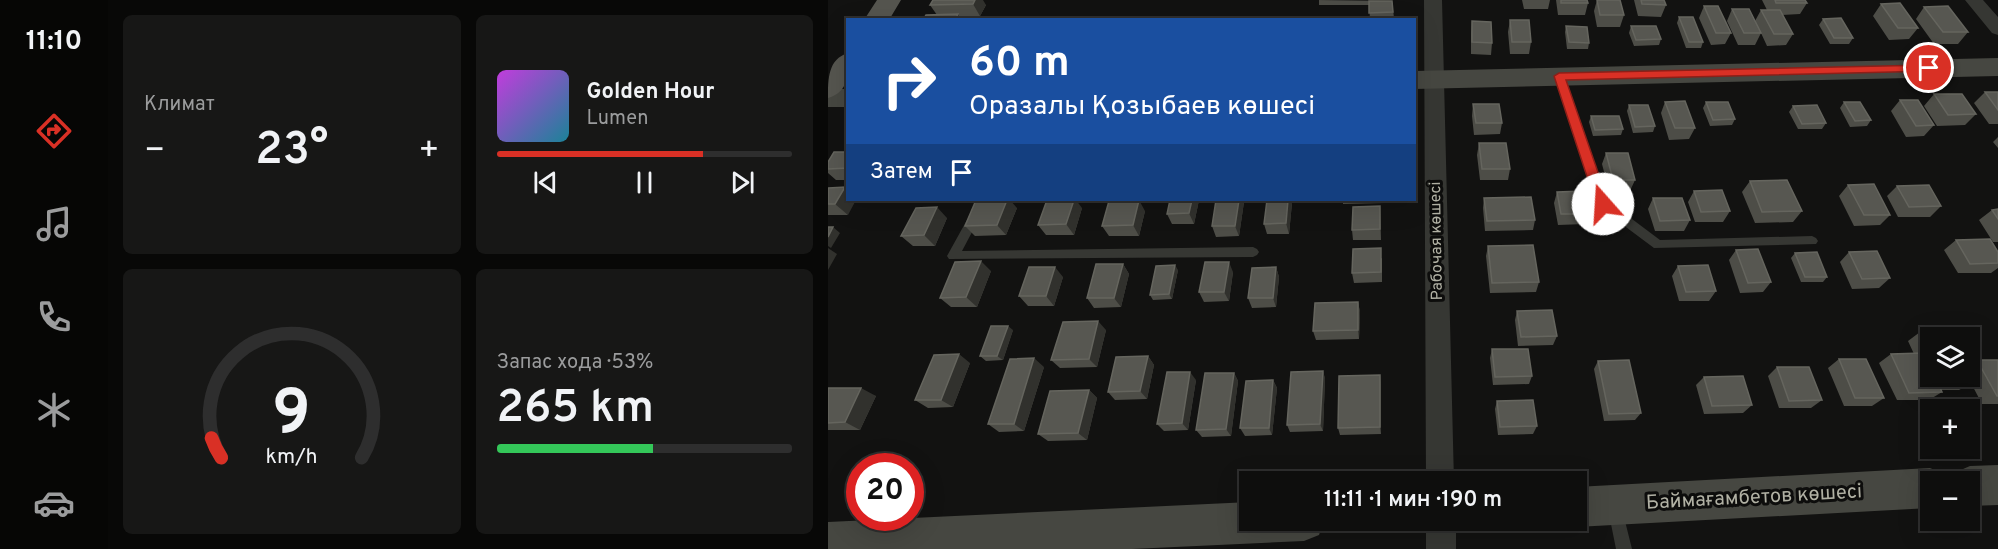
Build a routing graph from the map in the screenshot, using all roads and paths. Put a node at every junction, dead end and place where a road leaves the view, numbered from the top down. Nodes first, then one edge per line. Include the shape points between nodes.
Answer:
1 (889, 0) edge
2 (1433, 0) edge
3 (1974, 0) edge
4 (877, 18) edge
5 (1998, 29) edge
6 (846, 64) edge
7 (1998, 67) edge
8 (1559, 76) junction
9 (1425, 79) edge
10 (828, 89) edge
11 (828, 98) edge
12 (846, 98) edge
13 (982, 201) edge
14 (1812, 241) dead end
15 (1252, 252) dead end
16 (1440, 471) edge
17 (1998, 485) edge
18 (1980, 486) edge
19 (1920, 489) edge
20 (1595, 506) edge
21 (1239, 523) edge
22 (1441, 531) edge
23 (828, 543) edge
24 (1441, 549) edge
25 (1624, 549) edge

1 - 4 main road
2 - 9 street, Рабочая көшесі
3 - 5 street
6 - 10 main road
7 - 8 street
8 - 9 street
8 - 14 lane via 1603,204 1658,245
9 - 16 street, Рабочая көшесі
11 - 12 street
13 - 15 lane via 953,256
17 - 18 street
19 - 20 street, Баймағамбетов көшесі
20 - 25 lane
21 - 23 street
22 - 24 street

